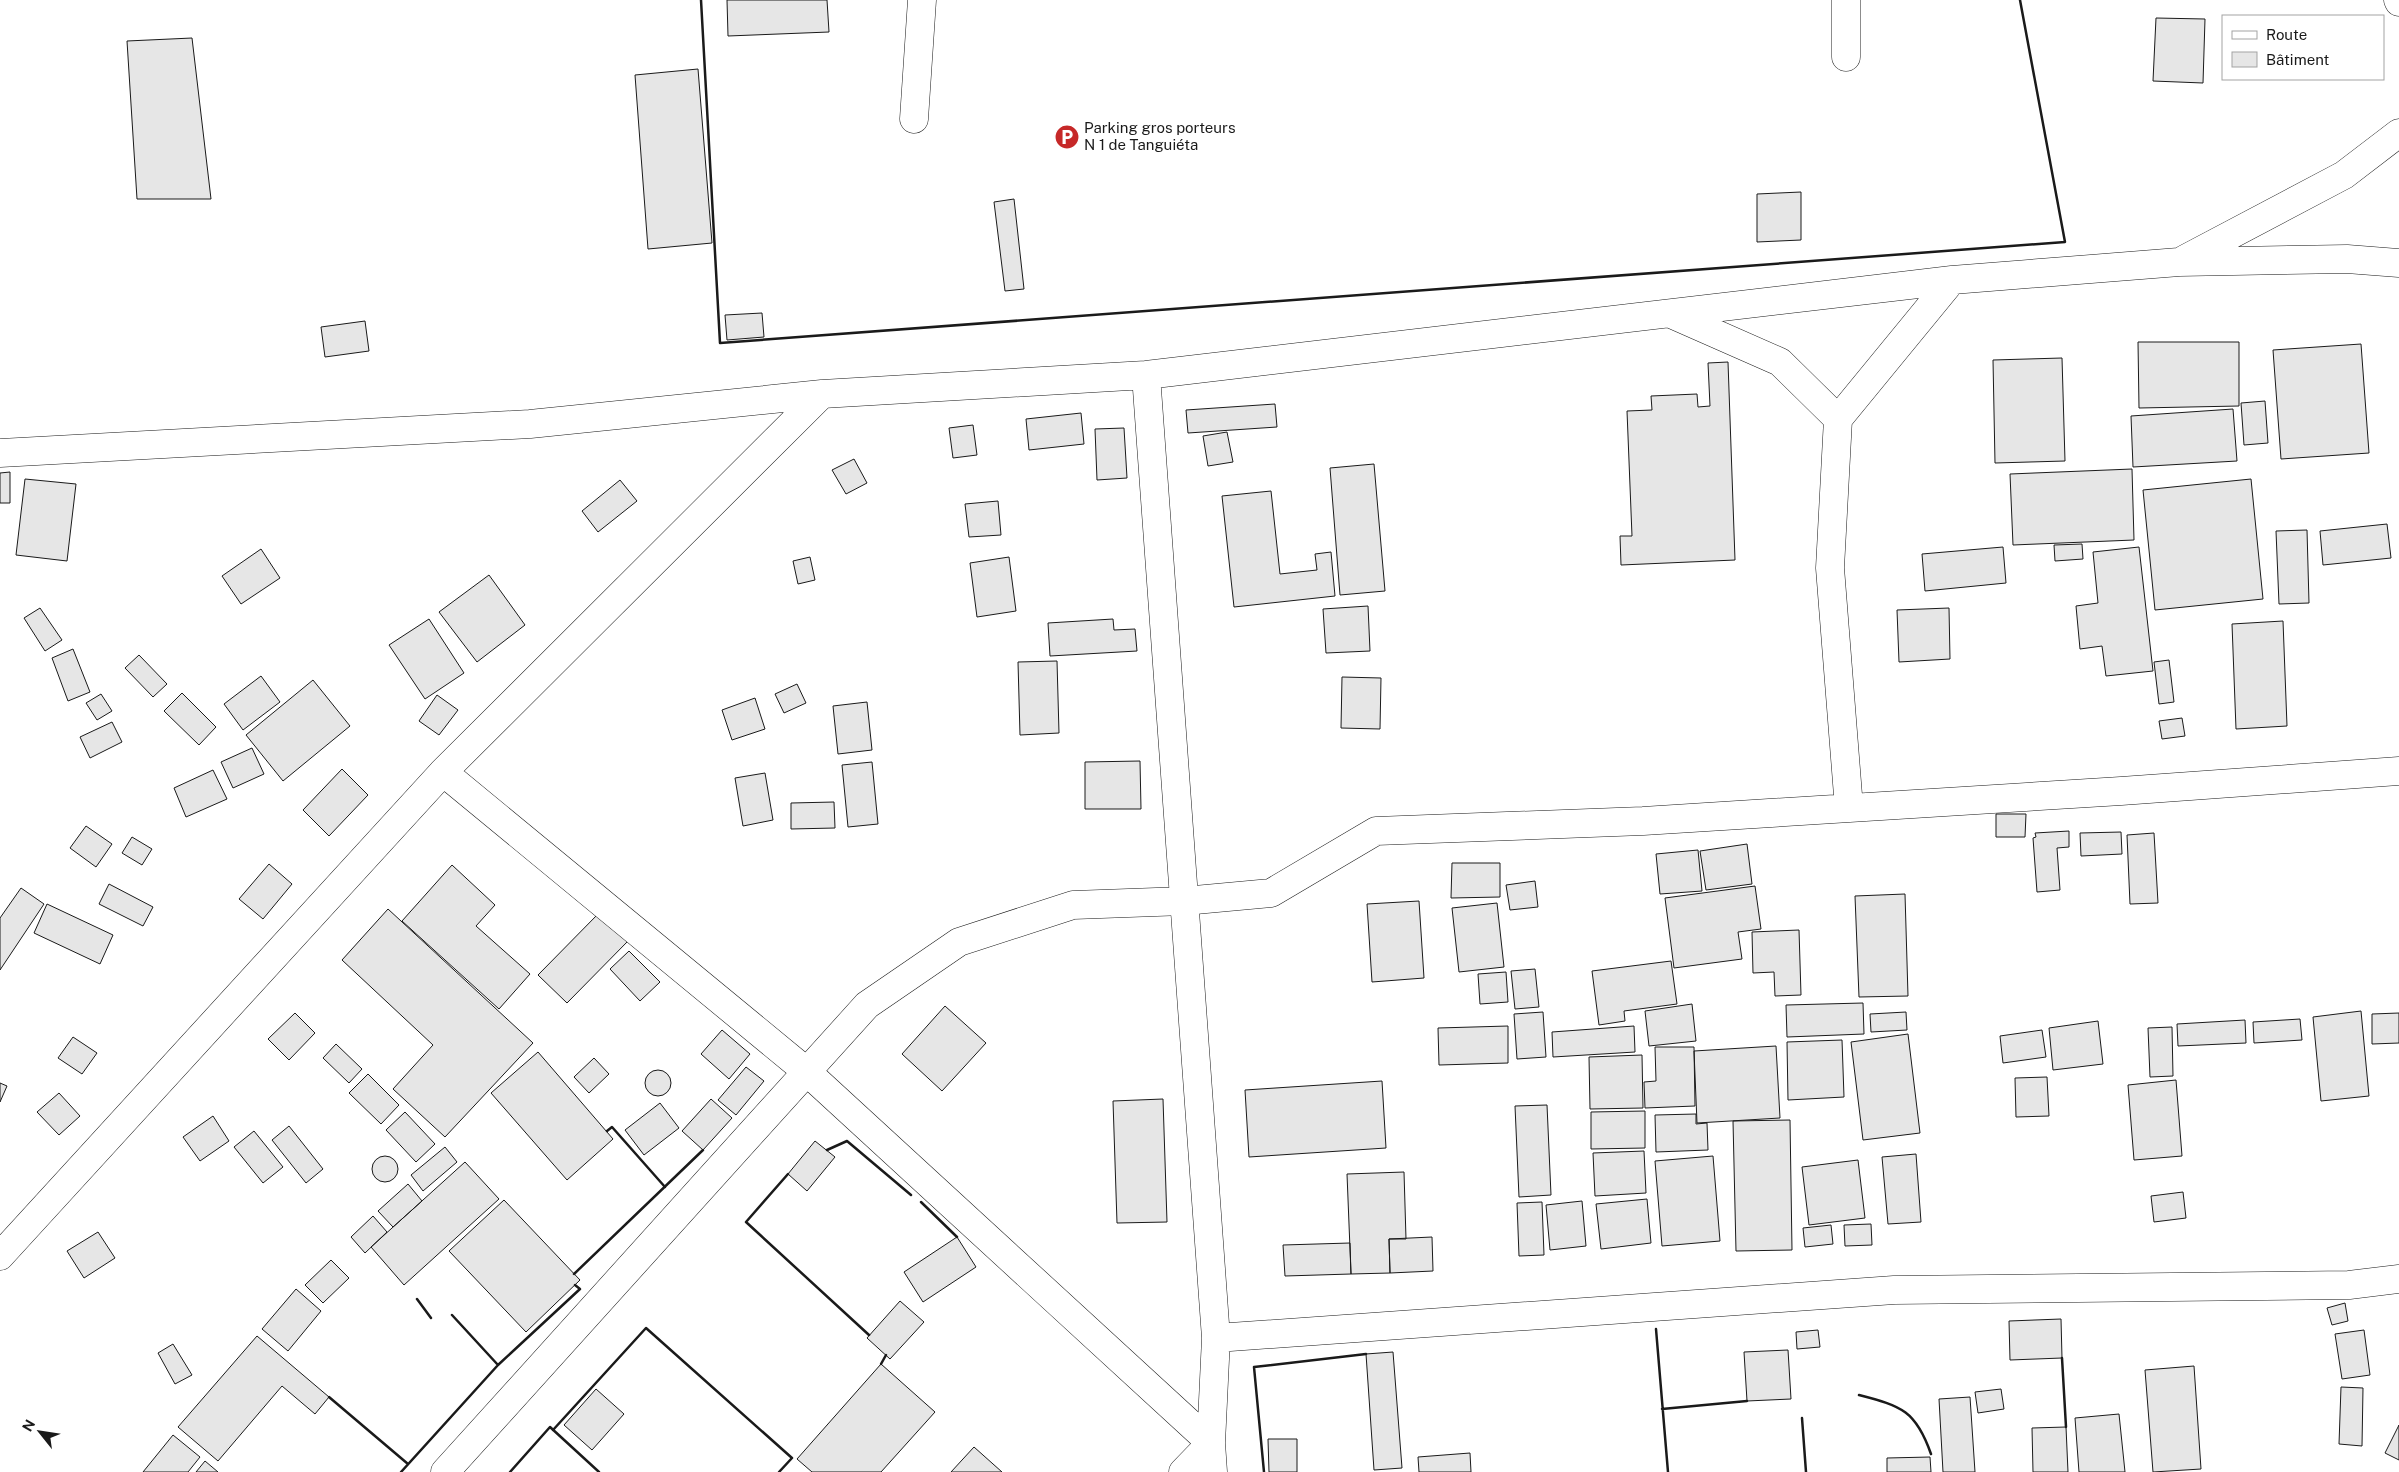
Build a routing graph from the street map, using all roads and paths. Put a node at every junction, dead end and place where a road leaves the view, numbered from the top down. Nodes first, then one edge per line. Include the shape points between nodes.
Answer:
1 (922, 0) edge
2 (1846, 0) edge
3 (1846, 57) dead end
4 (914, 119) dead end
5 (2399, 133) edge
6 (2179, 262) junction
7 (2399, 263) edge
8 (1952, 280) junction
9 (1670, 314) junction
10 (1146, 375) junction
11 (822, 394) junction
12 (1838, 419) junction
13 (0, 453) edge
14 (2399, 771) edge
15 (443, 772) junction
16 (1849, 808) junction
17 (1184, 901) junction
18 (806, 1071) junction
19 (0, 1256) edge
20 (2399, 1279) edge
21 (1216, 1338) junction
22 (1210, 1443) junction
23 (446, 1472) edge
24 (1183, 1472) edge
25 (1213, 1472) edge

1 - 4 street
2 - 3 street
5 - 6 street via 2344,175
6 - 7 street via 2347,259
6 - 8 street
8 - 9 street
8 - 12 street
9 - 10 street
9 - 12 street via 1780,362
10 - 11 street
10 - 17 street
11 - 13 street via 530,424
11 - 15 street
12 - 16 street via 1830,568
14 - 16 street
15 - 18 street
15 - 19 street
16 - 17 street via 1643,821 1376,831 1271,893
17 - 18 street via 1073,905 960,942 867,1005
17 - 21 street
18 - 22 street
18 - 23 street
20 - 21 street via 2349,1285 1894,1290
21 - 22 street
22 - 24 street
22 - 25 street

